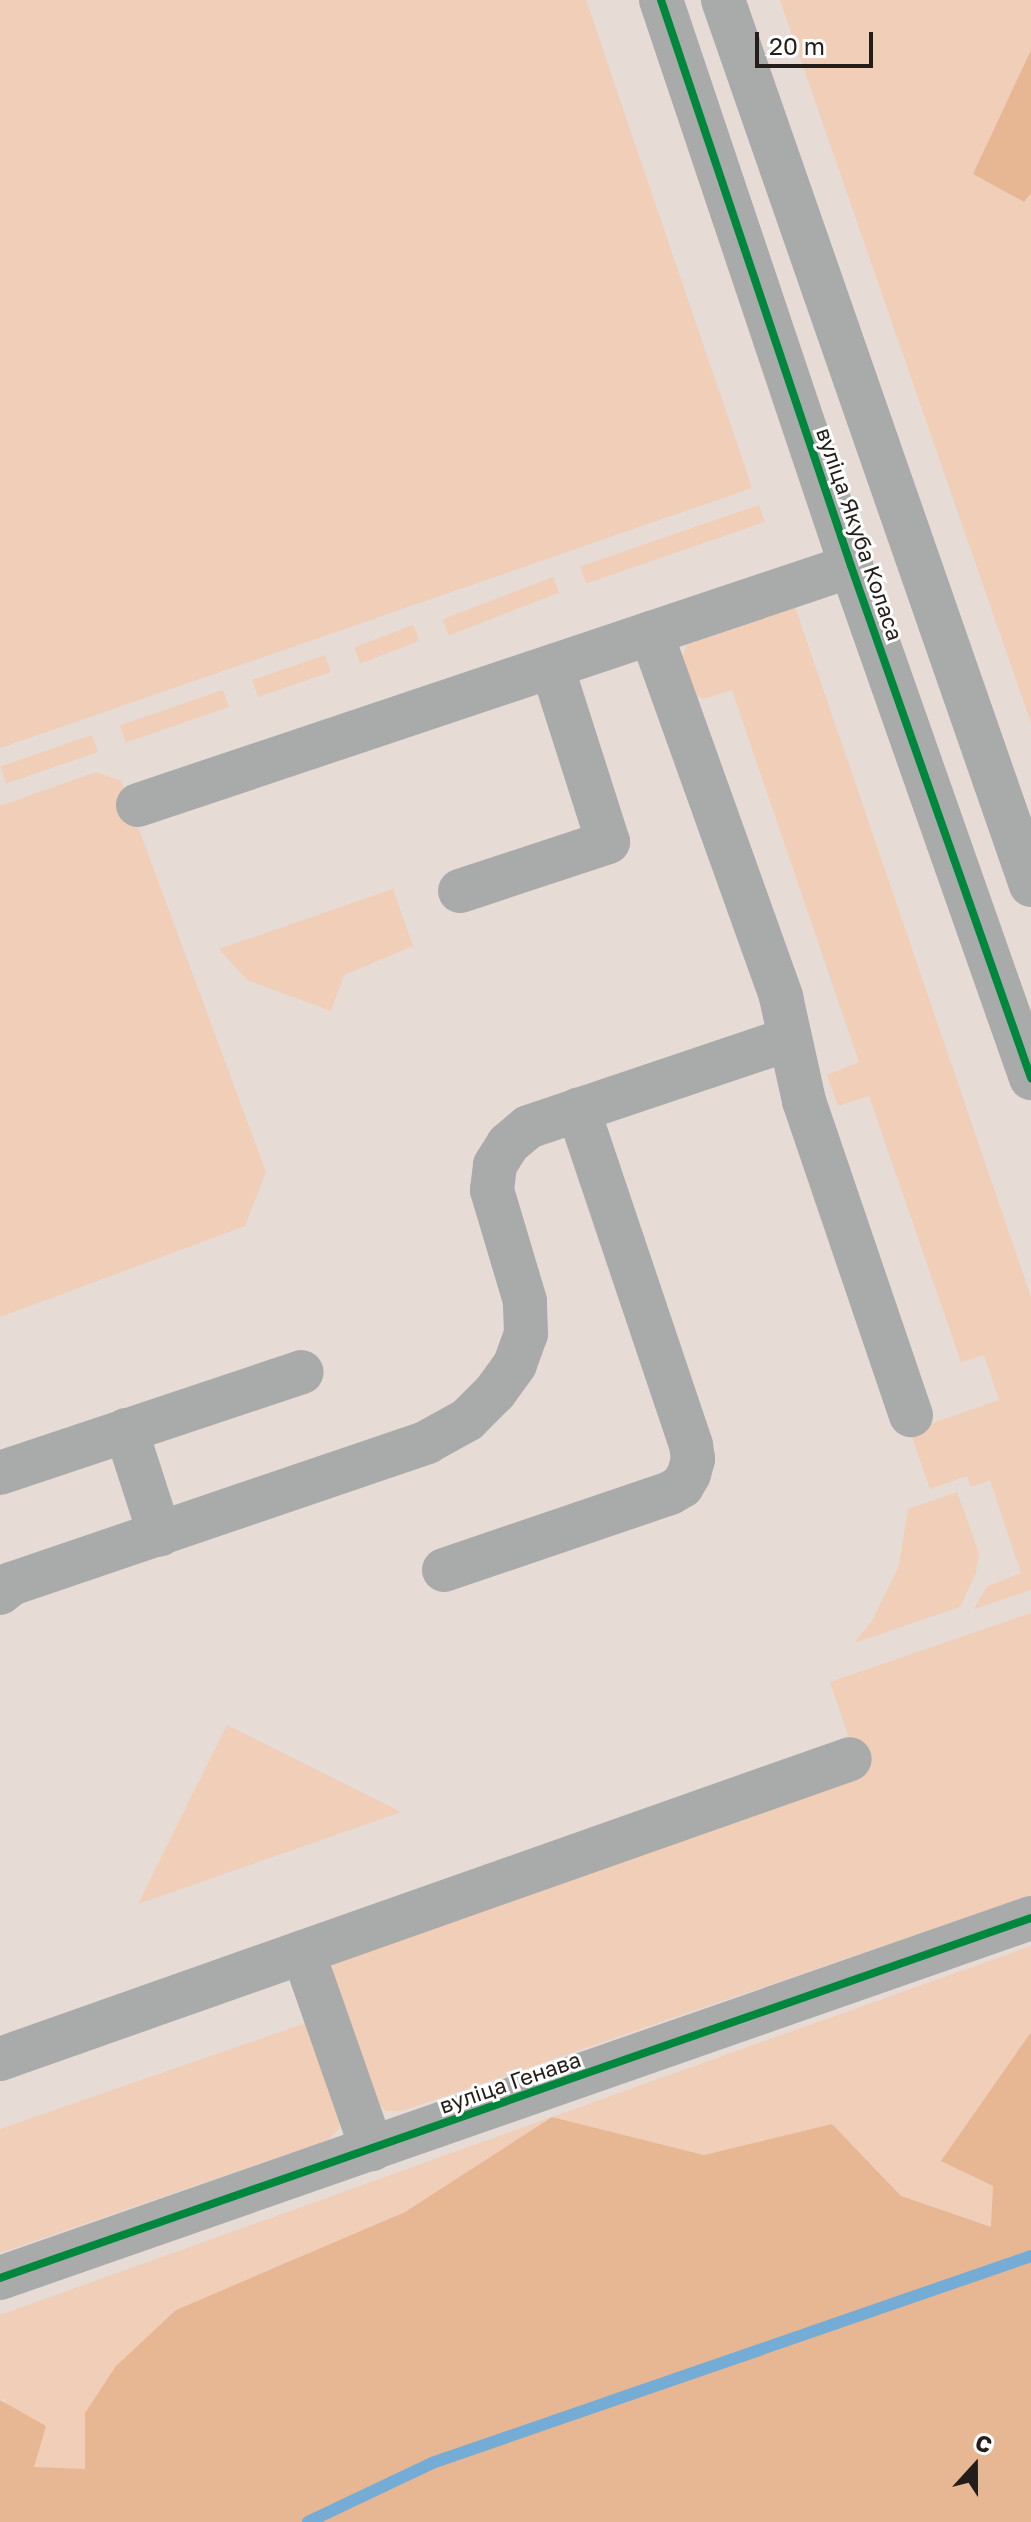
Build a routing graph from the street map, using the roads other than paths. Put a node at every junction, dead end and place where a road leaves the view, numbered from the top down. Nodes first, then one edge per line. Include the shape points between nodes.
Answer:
1 (661, 0) edge
2 (730, 18) edge
3 (680, 56) junction
4 (851, 566) junction
5 (651, 633) junction
6 (552, 667) junction
7 (138, 805) dead end
8 (1031, 885) edge
9 (460, 891) dead end
10 (1017, 990) edge
11 (790, 1039) junction
12 (1031, 1078) edge
13 (578, 1110) junction
14 (302, 1372) dead end
15 (911, 1415) dead end
16 (126, 1430) junction
17 (0, 1473) edge
18 (160, 1535) junction
19 (444, 1570) dead end
20 (0, 1593) edge
21 (850, 1759) dead end
22 (1031, 1918) edge
23 (303, 1952) junction
24 (0, 2059) edge
25 (372, 2149) junction
26 (0, 2278) edge

1 - 3 street, вуліца Якуба Коласа
2 - 3 street
2 - 8 street, вуліца Якуба Коласа
3 - 4 street, вуліца Якуба Коласа
4 - 5 street
4 - 10 street, вуліца Якуба Коласа
5 - 6 street
5 - 11 street via 781,997
6 - 7 street
6 - 9 street via 608,842
10 - 12 street, вуліца Якуба Коласа
11 - 13 street
11 - 15 street via 804,1101
13 - 18 street via 528,1127 495,1165 492,1190 525,1301 526,1334 515,1364 495,1392 467,1420 427,1442
13 - 19 street via 691,1445 689,1474 670,1493
14 - 16 street
16 - 17 street
16 - 18 street
18 - 20 street via 11,1584
21 - 23 street
22 - 25 street, вуліца Генава
23 - 24 street
23 - 25 street
25 - 26 street, вуліца Генава

